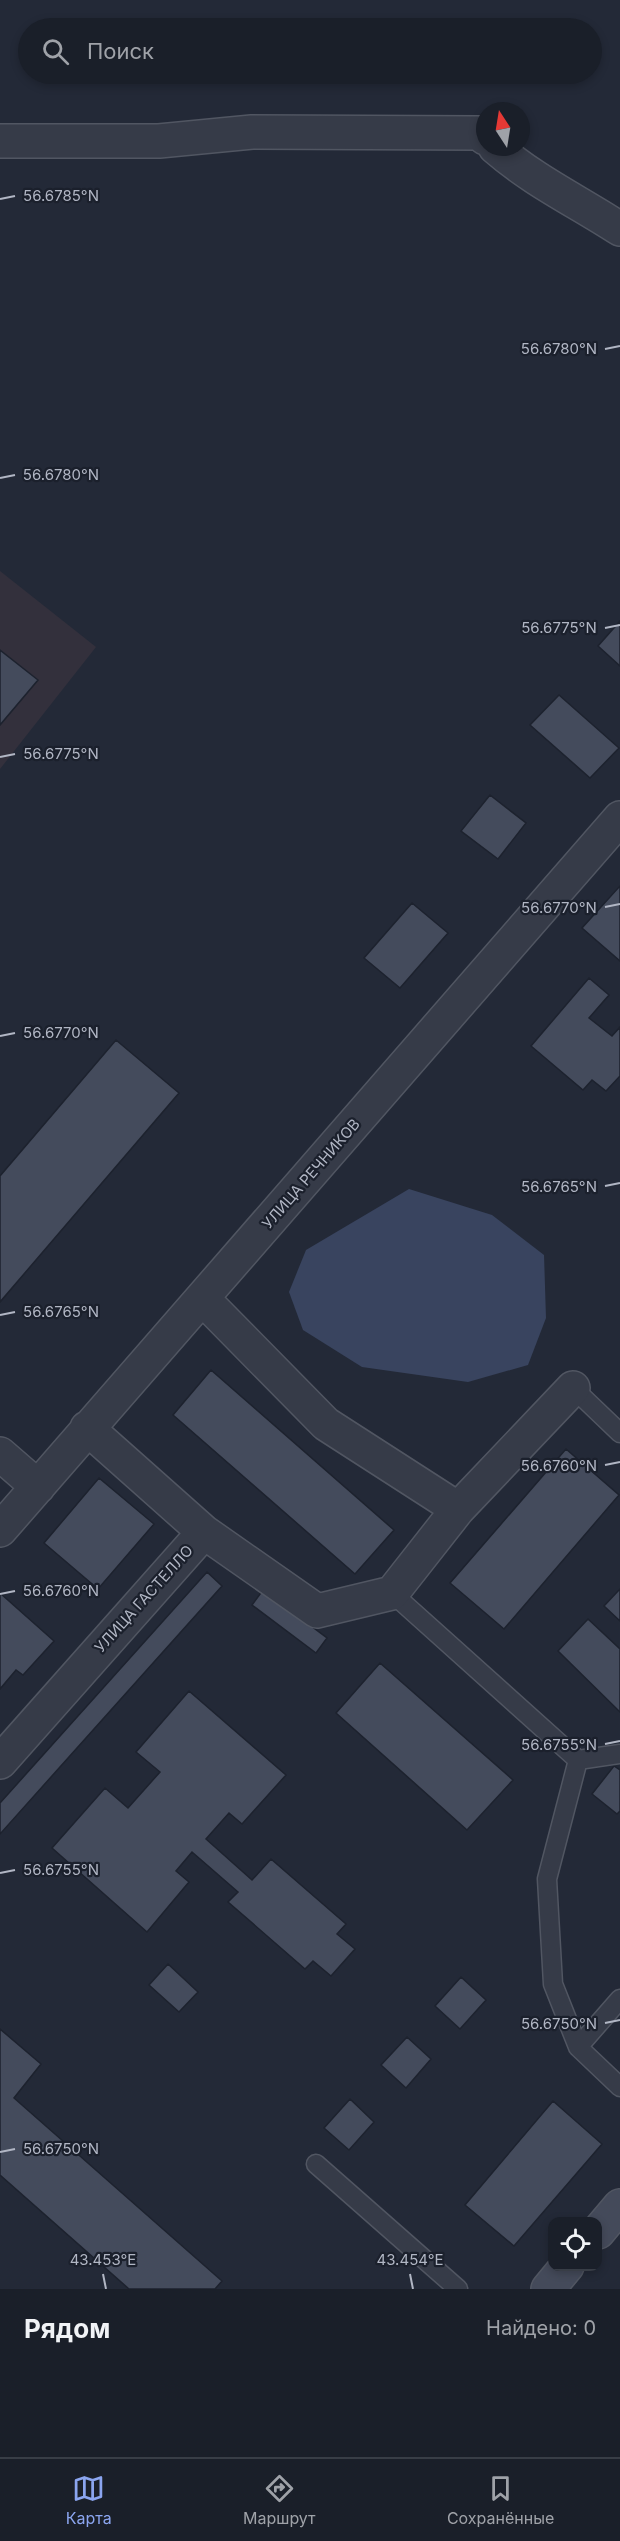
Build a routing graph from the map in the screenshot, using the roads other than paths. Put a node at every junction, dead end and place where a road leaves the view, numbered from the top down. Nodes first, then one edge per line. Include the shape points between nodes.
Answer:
1 (476, 133) edge
2 (0, 141) edge
3 (506, 156) edge
4 (620, 229) edge
5 (620, 818) edge
6 (203, 1299) junction
7 (573, 1388) joint
8 (87, 1428) junction
9 (620, 1433) edge
10 (0, 1454) edge
11 (38, 1487) junction
12 (458, 1509) junction
13 (0, 1530) edge
14 (204, 1532) junction
15 (392, 1593) junction
16 (620, 1754) edge
17 (578, 1760) junction
18 (0, 1762) edge
19 (620, 1999) edge
20 (578, 2047) junction
21 (620, 2087) edge
22 (316, 2164) dead end
23 (620, 2206) edge
24 (602, 2226) edge
25 (563, 2271) edge
26 (458, 2289) edge
27 (548, 2289) edge

1 - 2 street via 252,132 159,141
3 - 4 street via 539,182
5 - 6 street, УЛИЦА РЕЧНИКОВ
6 - 8 street, УЛИЦА РЕЧНИКОВ
6 - 12 street via 326,1424
7 - 9 lane
7 - 12 street
8 - 11 street, УЛИЦА РЕЧНИКОВ
8 - 14 street
10 - 11 street
11 - 13 street, УЛИЦА РЕЧНИКОВ
12 - 15 street
14 - 15 street, УЛИЦА ГАСТЕЛЛО via 317,1611
14 - 18 street, УЛИЦА ГАСТЕЛЛО
15 - 17 lane
16 - 17 lane
17 - 20 lane via 547,1879 553,1984
19 - 20 lane
20 - 21 lane
22 - 26 lane
23 - 24 street
25 - 27 street

